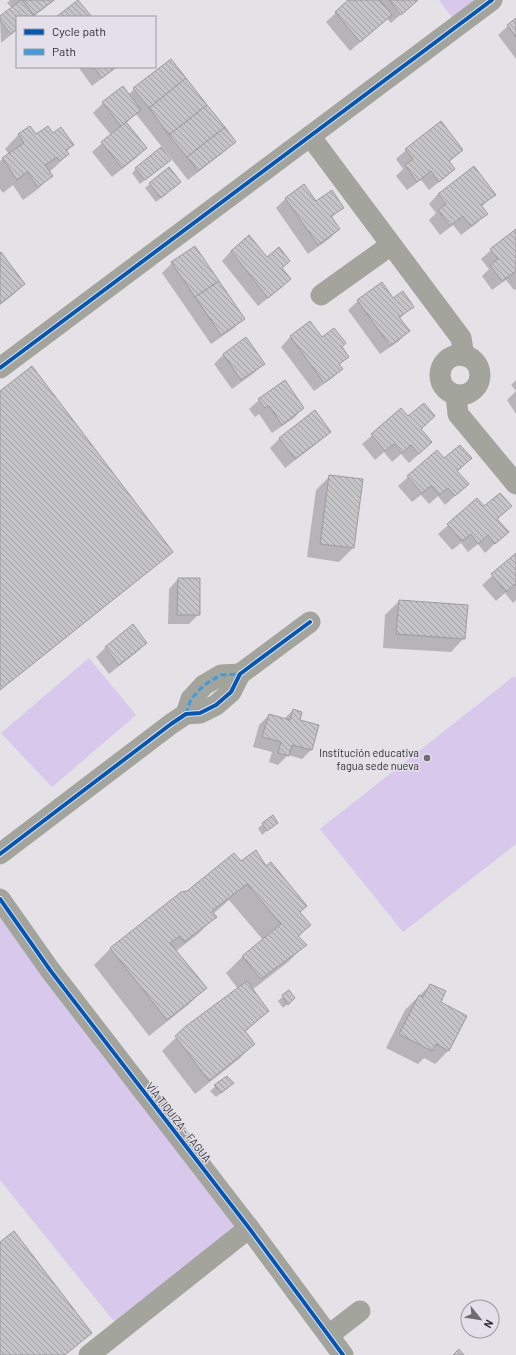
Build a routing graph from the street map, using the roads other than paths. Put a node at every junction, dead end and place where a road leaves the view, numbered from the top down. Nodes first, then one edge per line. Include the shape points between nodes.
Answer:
1 (492, 0) edge
2 (310, 136) junction
3 (391, 245) junction
4 (320, 295) dead end
5 (0, 368) edge
6 (516, 484) edge
7 (310, 622) dead end
8 (0, 854) edge
9 (0, 900) edge
10 (249, 1228) junction
11 (360, 1311) dead end
12 (329, 1334) junction
13 (89, 1355) edge
14 (343, 1355) edge

1 - 2 street
2 - 3 street
2 - 5 street
3 - 4 street
3 - 6 street via 461,338 464,356 476,363 480,376 478,383 469,393 456,395 458,414
7 - 8 street via 240,674 231,692 216,706 200,713 186,714 171,724
9 - 10 street, VÍA TIQUIZA - FAGUA via 50,970
10 - 12 street, VÍA TIQUIZA - FAGUA
10 - 13 street
11 - 12 street
12 - 14 street, VÍA TIQUIZA - FAGUA

